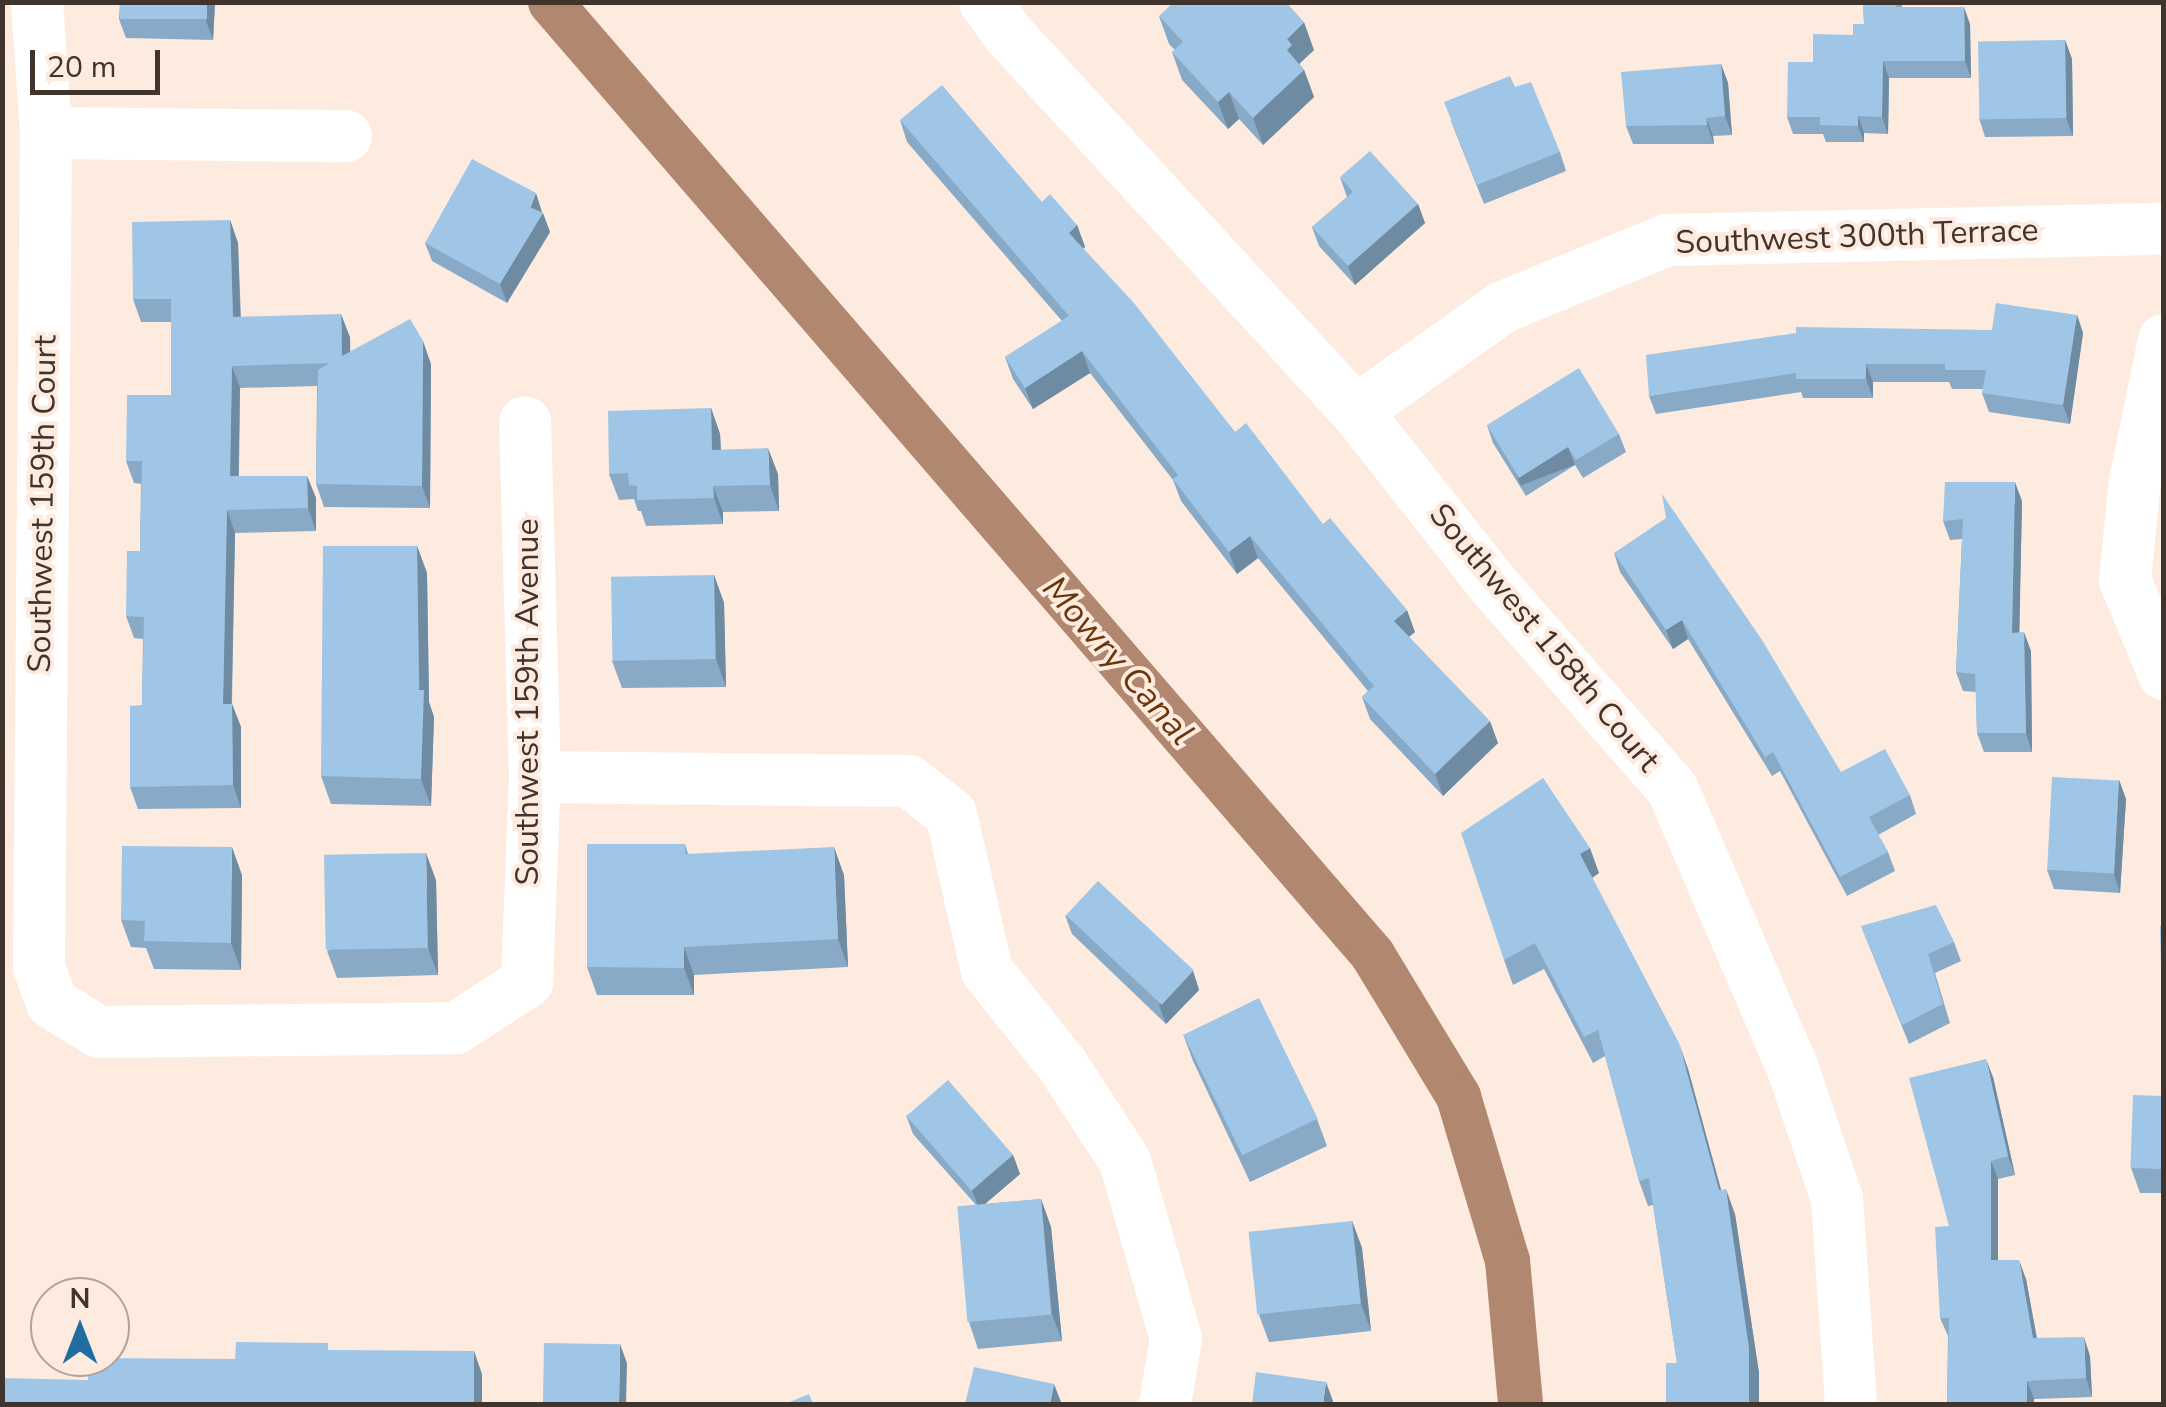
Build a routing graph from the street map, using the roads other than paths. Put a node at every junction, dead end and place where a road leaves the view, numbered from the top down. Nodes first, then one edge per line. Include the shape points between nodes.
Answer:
1 (37, 2) edge
2 (985, 2) edge
3 (46, 133) junction
4 (346, 136) dead end
5 (2164, 228) edge
6 (2164, 340) edge
7 (1356, 411) junction
8 (525, 422) dead end
9 (2164, 674) edge
10 (535, 777) junction
11 (527, 982) joint
12 (1165, 1404) edge
13 (1852, 1404) edge

1 - 3 street, Southwest 159th Court
2 - 7 street, Southwest 158th Court
3 - 4 street
3 - 11 street, Southwest 159th Court via 39,966 52,1003 99,1032 456,1028
5 - 7 street, Southwest 300th Terrace via 1667,240 1503,307
6 - 9 street via 2135,481 2125,580
7 - 13 street, Southwest 158th Court via 1496,588 1672,788 1793,1068 1837,1199
8 - 10 street, Southwest 159th Avenue
10 - 11 street, Southwest 159th Avenue
10 - 12 street via 910,781 951,814 987,971 1125,1161 1176,1338

